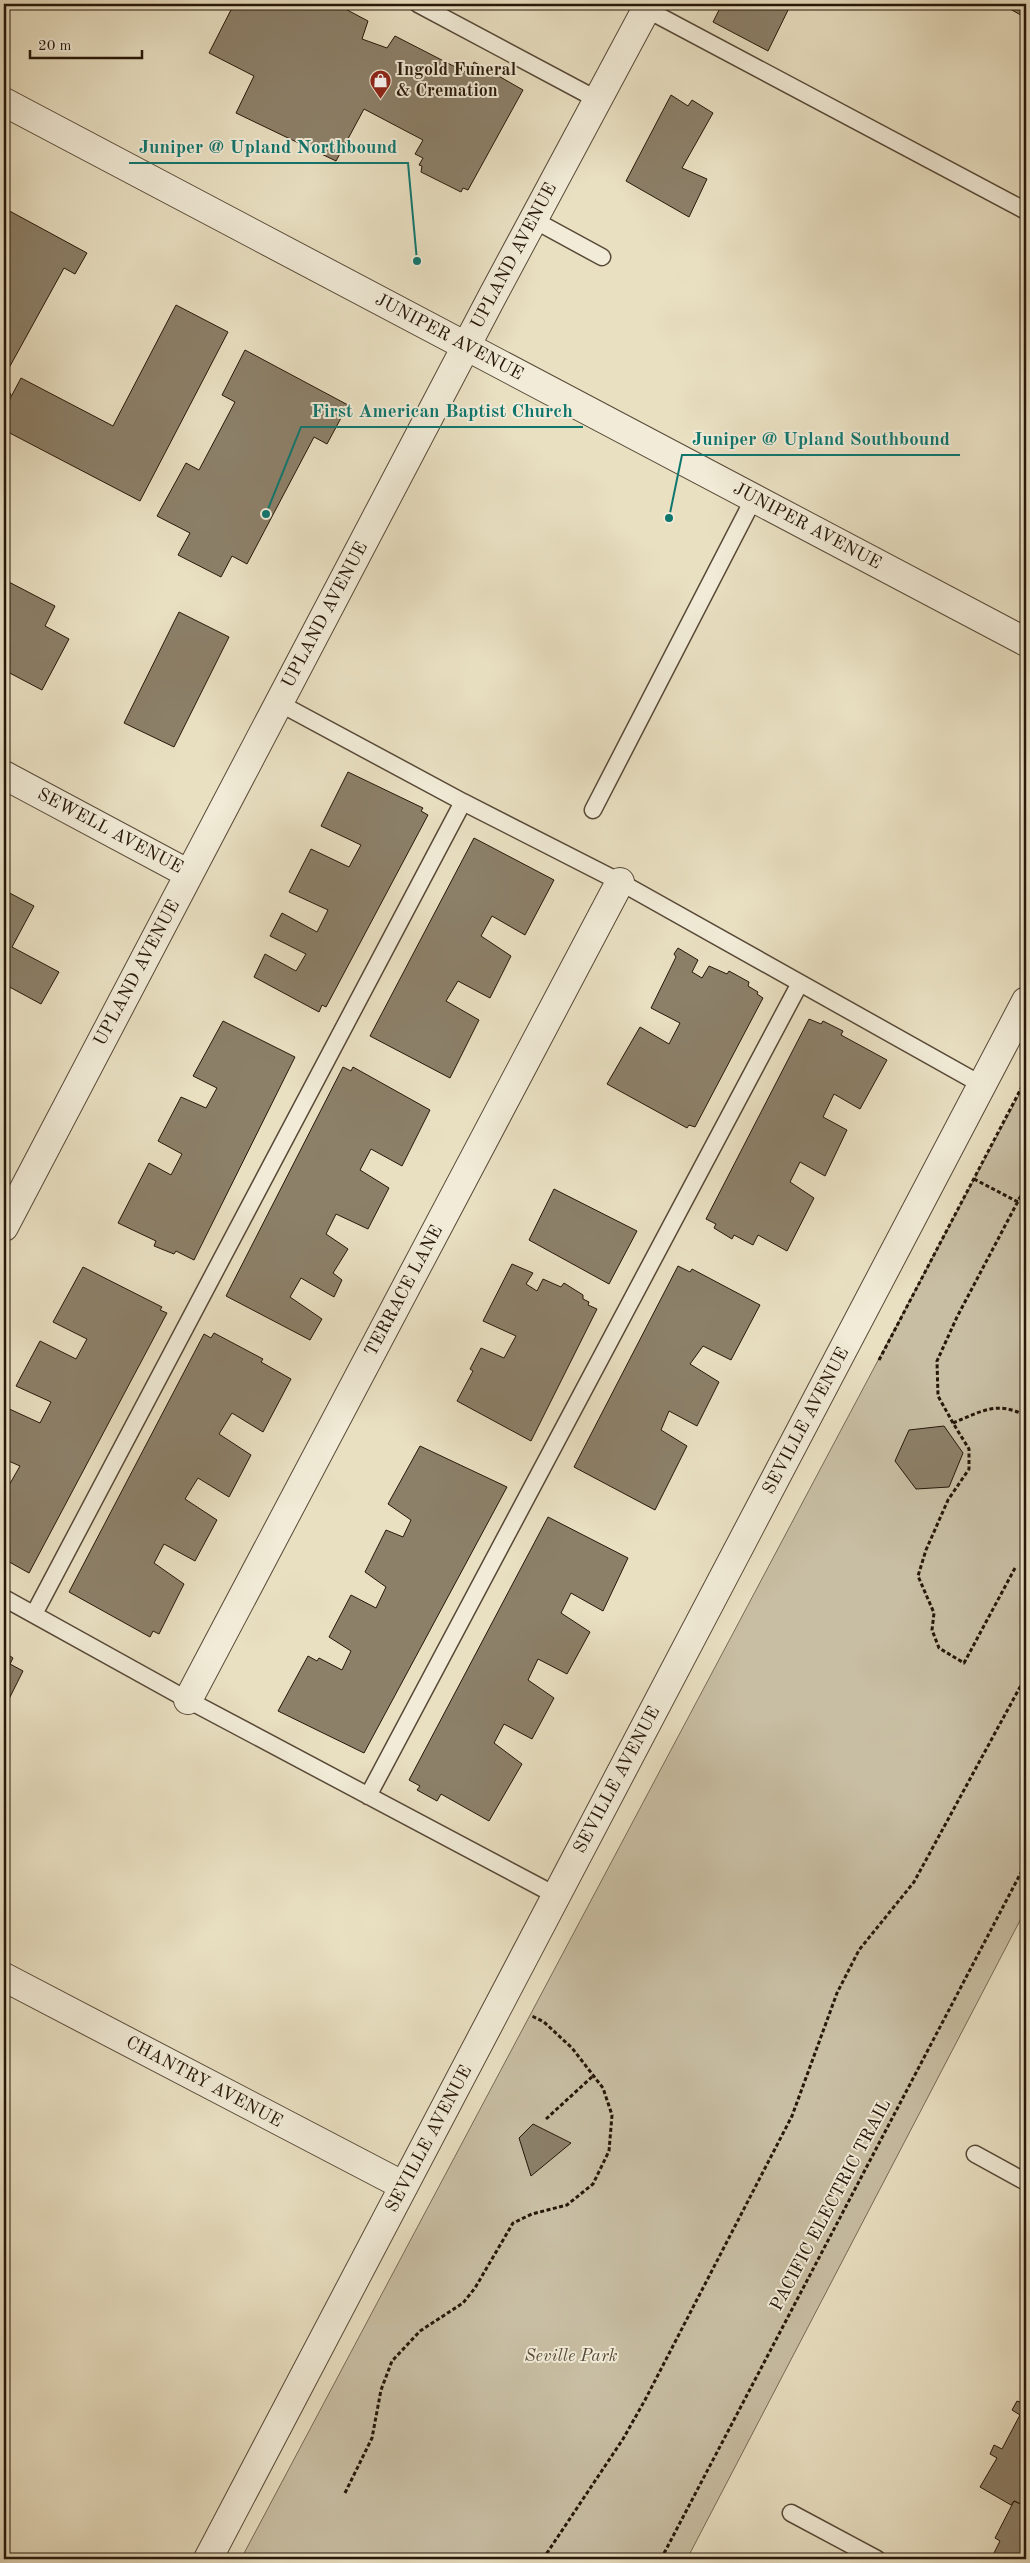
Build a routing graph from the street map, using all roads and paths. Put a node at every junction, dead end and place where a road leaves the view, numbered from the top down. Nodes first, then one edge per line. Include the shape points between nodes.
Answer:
1 (418, 4) edge
2 (648, 6) edge
3 (598, 100) junction
4 (4, 102) edge
5 (1026, 212) edge
6 (534, 220) junction
7 (602, 257) dead end
8 (466, 347) junction
9 (754, 498) junction
10 (1026, 642) edge
11 (279, 703) junction
12 (4, 775) edge
13 (463, 802) junction
14 (593, 810) dead end
15 (189, 874) junction
16 (620, 882) junction
17 (800, 983) junction
18 (1026, 1001) edge
19 (982, 1085) junction
20 (974, 1179) dead end
21 (1026, 1186) edge
22 (1018, 1202) junction
23 (4, 1227) edge
24 (1026, 1416) edge
25 (953, 1423) junction
26 (1015, 1568) dead end
27 (4, 1598) edge
28 (34, 1614) junction
29 (1026, 1676) edge
30 (188, 1700) junction
31 (368, 1796) junction
32 (1026, 1864) edge
33 (556, 1896) junction
34 (4, 1977) edge
35 (532, 2016) dead end
36 (594, 2075) junction
37 (546, 2119) dead end
38 (975, 2154) dead end
39 (1026, 2182) edge
40 (404, 2186) junction
41 (345, 2493) dead end
42 (791, 2513) dead end
43 (208, 2559) edge
44 (543, 2559) edge
45 (661, 2559) edge
46 (877, 2559) edge

1 - 3 lane
2 - 3 street, UPLAND AVENUE
2 - 5 lane
3 - 6 street, UPLAND AVENUE
4 - 8 street, JUNIPER AVENUE
6 - 7 lane
6 - 8 street, UPLAND AVENUE
8 - 9 street, JUNIPER AVENUE
8 - 11 street, UPLAND AVENUE
9 - 10 street, JUNIPER AVENUE
9 - 14 lane
11 - 13 lane
11 - 15 street, UPLAND AVENUE
12 - 15 street, SEWELL AVENUE
13 - 16 lane
13 - 28 lane
15 - 23 street, UPLAND AVENUE
16 - 17 lane
16 - 30 street, TERRACE LANE
17 - 19 lane
17 - 31 lane
18 - 19 street, SEVILLE AVENUE
19 - 33 street, SEVILLE AVENUE
20 - 22 path
21 - 22 path
22 - 25 path via 956,1317 937,1361 938,1396
24 - 25 path via 988,1408
25 - 26 path via 969,1449 968,1469 948,1500 918,1576 934,1613 932,1630 939,1648 964,1663
27 - 28 lane
28 - 30 lane
29 - 44 path via 914,1882 859,1950 837,1993 792,2116 623,2439
30 - 31 lane
31 - 33 lane
32 - 45 path, PACIFIC ELECTRIC TRAIL
33 - 40 street, SEVILLE AVENUE
34 - 40 street, CHANTRY AVENUE
35 - 36 path via 544,2022 572,2048
36 - 37 path
36 - 41 path via 603,2088 612,2115 609,2150 593,2184 567,2205 532,2214 513,2223 485,2274 463,2303 420,2331 392,2361 381,2390 372,2438
38 - 39 lane
40 - 43 street, SEVILLE AVENUE
42 - 46 lane

